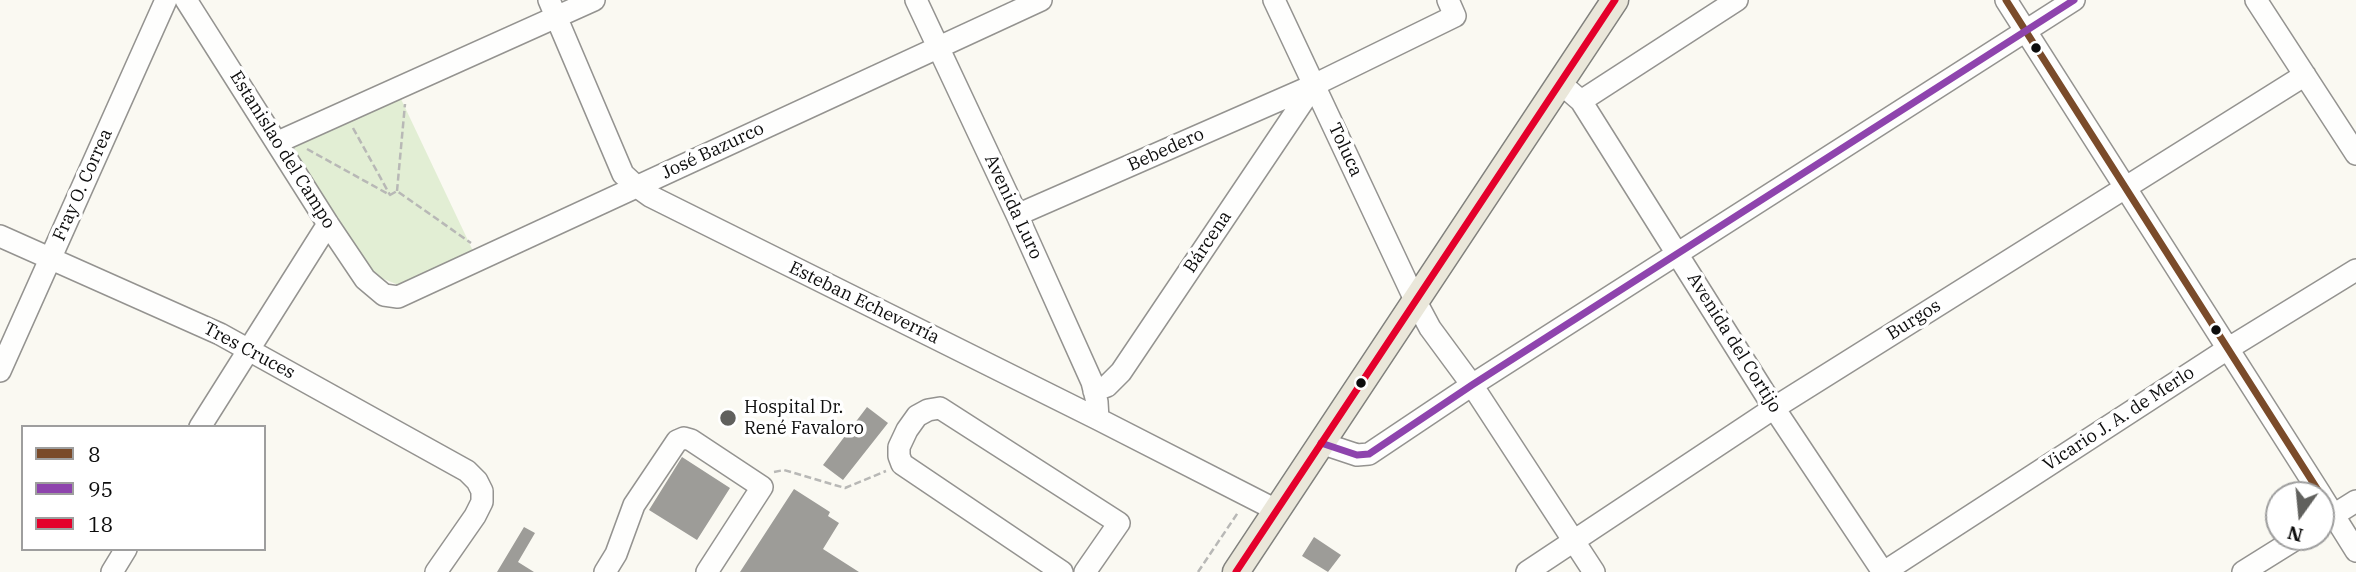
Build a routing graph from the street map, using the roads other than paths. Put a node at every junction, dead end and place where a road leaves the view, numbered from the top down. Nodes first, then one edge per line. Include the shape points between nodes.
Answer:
1 (166, 0) edge
2 (186, 0) edge
3 (594, 0) edge
4 (916, 0) edge
5 (1041, 0) edge
6 (1274, 0) edge
7 (1448, 0) edge
8 (1615, 0) edge
9 (1737, 0) edge
10 (2006, 0) edge
11 (2074, 0) edge
12 (2256, 0) edge
13 (553, 8) edge
14 (2025, 30) junction
15 (939, 48) junction
16 (2305, 75) junction
17 (1559, 82) junction
18 (1314, 85) junction
19 (1581, 101) junction
20 (282, 140) junction
21 (2356, 153) edge
22 (636, 187) junction
23 (2126, 187) junction
24 (1017, 215) junction
25 (328, 224) junction
26 (0, 236) edge
27 (1678, 253) junction
28 (50, 258) junction
29 (2356, 270) edge
30 (384, 295) joint
31 (1415, 300) junction
32 (2229, 348) junction
33 (247, 349) junction
34 (0, 371) edge
35 (1472, 385) junction
36 (1094, 391) junction
37 (1774, 408) junction
38 (1098, 419) junction
39 (201, 425) edge
40 (1321, 443) junction
41 (2312, 481) edge
42 (2356, 501) edge
43 (1278, 511) junction
44 (2335, 514) edge
45 (2335, 528) edge
46 (1575, 541) junction
47 (125, 551) edge
48 (2277, 551) edge
49 (2356, 551) edge
50 (112, 572) edge
51 (436, 572) edge
52 (605, 572) edge
53 (707, 572) edge
54 (1062, 572) edge
55 (1085, 572) edge
56 (1236, 572) edge
57 (1527, 572) edge
58 (1594, 572) edge
59 (1883, 572) edge
60 (2243, 572) edge

1 - 28 street, Fray O. Correa
2 - 20 street, Estanislao del Campo
3 - 13 street
4 - 15 street, Avenida Luro
5 - 15 street, José Bazurco
6 - 18 street, Toluca
7 - 18 street, Bebedero via 1455,16
8 - 17 main road
9 - 19 street
10 - 14 street
11 - 14 street
12 - 16 street
13 - 20 street via 407,84
13 - 22 street, Esteban Echeverría via 623,174
14 - 23 street
14 - 27 street
15 - 22 street, José Bazurco
15 - 24 street, Avenida Luro
16 - 21 street
16 - 23 street, Burgos
17 - 19 street, Avenida del Cortijo
17 - 31 main road
18 - 24 street, Bebedero
18 - 31 street, Toluca
18 - 36 street, Bárcena via 1121,372
19 - 27 street, Avenida del Cortijo
20 - 25 street, Estanislao del Campo
22 - 30 street, José Bazurco via 398,297
22 - 38 street, Esteban Echeverría
23 - 32 street
23 - 37 street, Burgos
24 - 36 street, Avenida Luro
25 - 30 street, Estanislao del Campo via 365,279
25 - 33 street
26 - 28 street, Tres Cruces
27 - 35 street
27 - 37 street, Avenida del Cortijo
28 - 33 street, Tres Cruces
28 - 34 street, Fray O. Correa
29 - 32 street, Vicario J. A. de Merlo
31 - 35 street, Toluca
31 - 40 main road
32 - 41 street
32 - 59 street, Vicario J. A. de Merlo
33 - 39 street
33 - 51 street, Tres Cruces via 467,471 477,481 482,502
35 - 40 street via 1369,454 1357,455
35 - 46 street, Toluca
36 - 38 street, Avenida Luro
37 - 46 street, Burgos
37 - 59 street, Avenida del Cortijo
38 - 43 street, Esteban Echeverría
40 - 43 main road
42 - 44 street
43 - 56 main road
45 - 49 street
46 - 57 street, Burgos
46 - 58 street, Toluca
47 - 50 street
48 - 60 street
52 - 53 street via 634,505 677,441 684,438 762,486
54 - 55 street via 902,464 899,447 917,416 940,408 1119,523

